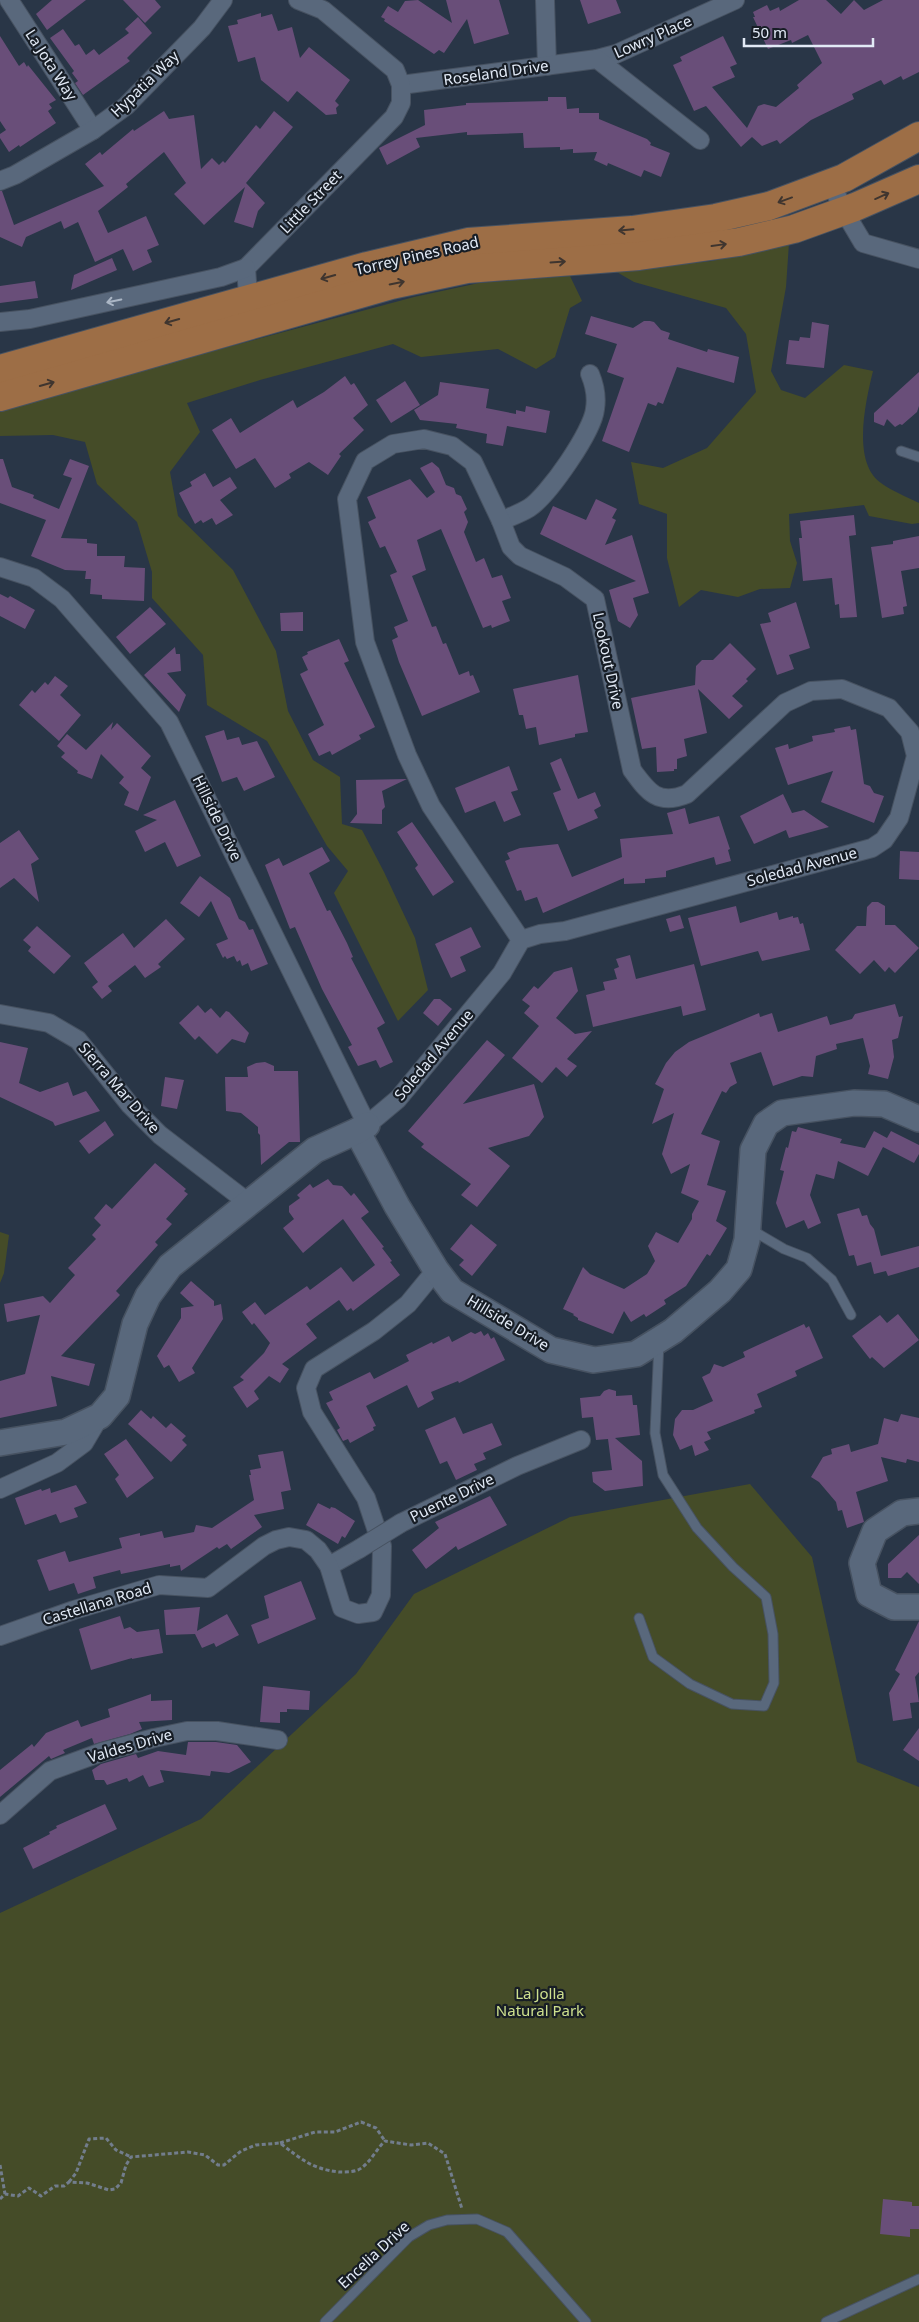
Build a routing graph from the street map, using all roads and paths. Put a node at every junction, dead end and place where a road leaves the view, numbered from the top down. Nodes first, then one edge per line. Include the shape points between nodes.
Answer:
1 (10, 0) edge
2 (223, 0) edge
3 (298, 0) edge
4 (545, 0) edge
5 (735, 0) edge
6 (597, 59) junction
7 (547, 66) junction
8 (401, 85) junction
9 (93, 130) junction
10 (919, 136) edge
11 (700, 140) dead end
12 (919, 179) edge
13 (0, 181) edge
14 (831, 183) junction
15 (844, 211) junction
16 (919, 259) edge
17 (246, 268) junction
18 (249, 299) junction
19 (0, 322) edge
20 (250, 327) junction
21 (0, 369) edge
22 (590, 374) dead end
23 (0, 397) edge
24 (901, 451) dead end
25 (919, 457) edge
26 (501, 521) junction
27 (0, 567) edge
28 (916, 756) joint
29 (521, 940) junction
30 (0, 1014) edge
31 (919, 1119) edge
32 (362, 1128) junction
33 (250, 1204) junction
34 (748, 1228) junction
35 (436, 1270) junction
36 (851, 1315) dead end
37 (659, 1340) junction
38 (100, 1416) junction
39 (581, 1440) dead end
40 (0, 1443) edge
41 (0, 1489) edge
42 (919, 1511) edge
43 (329, 1566) junction
44 (919, 1607) edge
45 (639, 1618) dead end
46 (0, 1636) edge
47 (278, 1740) dead end
48 (0, 1815) edge
49 (385, 2141) junction
50 (280, 2143) junction
51 (131, 2157) junction
52 (0, 2165) edge
53 (69, 2182) junction
54 (5, 2194) junction
55 (0, 2199) edge
56 (464, 2219) junction
57 (919, 2280) edge
58 (325, 2322) edge
59 (586, 2322) edge
60 (826, 2322) edge

1 - 9 street, La Jota Way
2 - 9 street, Hypatia Way via 202,28 126,106
3 - 8 street via 323,10 395,70
4 - 7 street
5 - 6 street, Lowry Place via 616,54
6 - 7 street, Roseland Drive
6 - 11 street
7 - 8 street, Roseland Drive
8 - 17 street, Little Street via 401,103 394,117
9 - 13 street, Hypatia Way
10 - 14 main road, Torrey Pines Road
15 -> 12 main road, Torrey Pines Road
14 - 15 street
14 -> 18 main road, Torrey Pines Road via 769,206 716,218 632,230 468,242
15 - 16 street via 863,243
20 -> 15 main road, Torrey Pines Road via 375,288 467,270 639,256 739,242 794,229
17 - 18 street
17 -> 19 street via 221,277 49,315
18 - 20 street
18 -> 21 main road, Torrey Pines Road
23 -> 20 main road, Torrey Pines Road
22 - 26 street via 595,387 596,410 585,434 550,488 530,508
24 - 25 lane
26 - 28 street, Lookout Drive via 511,547 520,556 565,577 595,599 632,770 647,790 658,797 673,800 687,794 785,703 811,692 842,689 889,708 910,732
26 - 29 street, Lookout Drive via 473,462 452,446 424,439 394,444 365,461 347,499 365,642 407,755 431,806
27 - 32 street, Hillside Drive via 34,578 62,599 169,722
28 - 29 street, Soledad Avenue via 899,818 884,840 872,848
29 - 32 street, Soledad Avenue via 502,973 398,1099
30 - 33 street, Sierra Mar Drive via 49,1023 78,1040 130,1105 160,1135
31 - 34 street, Hillside Drive via 884,1104 854,1102 782,1113 766,1124 753,1150
32 - 33 street, Soledad Avenue via 315,1150
32 - 35 street, Hillside Drive via 397,1206
33 - 38 street, Soledad Avenue via 170,1266 148,1296 135,1324 117,1396
34 - 36 lane via 784,1249 808,1258 832,1280
34 - 37 street, Hillside Drive via 739,1269 720,1291
35 - 37 street, Hillside Drive via 452,1291 551,1350 594,1360 636,1354
35 - 43 street, Castellana Road via 408,1304 374,1331 314,1369 306,1388 312,1412 366,1498 382,1546 381,1594 373,1612 358,1614 342,1608
37 - 45 lane via 655,1433 663,1476 697,1528 766,1598 772,1634 774,1683 764,1706 732,1704 690,1684 653,1657
38 - 40 street, Soledad Avenue via 66,1432
38 - 41 street via 84,1443 57,1463
39 - 43 street, Puente Drive, bridge via 517,1466 401,1524
42 - 44 street via 902,1513 875,1531 862,1563 869,1594 894,1607
43 - 46 street, Castellana Road via 306,1540 289,1537 264,1546 208,1588 159,1585
47 - 48 street, Valdes Drive via 217,1731 187,1731 102,1752 50,1771
49 - 50 path via 376,2128 361,2122 335,2132 315,2132
49 - 50 path via 362,2167 345,2172 316,2168
49 - 56 path via 411,2145 428,2142 446,2154
50 - 51 path via 241,2150 224,2166 205,2155 188,2152
51 - 53 path via 121,2183 115,2189
51 - 53 path via 116,2150 106,2138 89,2139 76,2173
52 - 54 path
53 - 54 path via 55,2186 42,2196 29,2188 18,2196
54 - 55 path
56 - 58 lane, Encelia Drive via 429,2225 409,2237
56 - 59 lane, Encelia Drive via 477,2219 507,2232
57 - 60 lane

